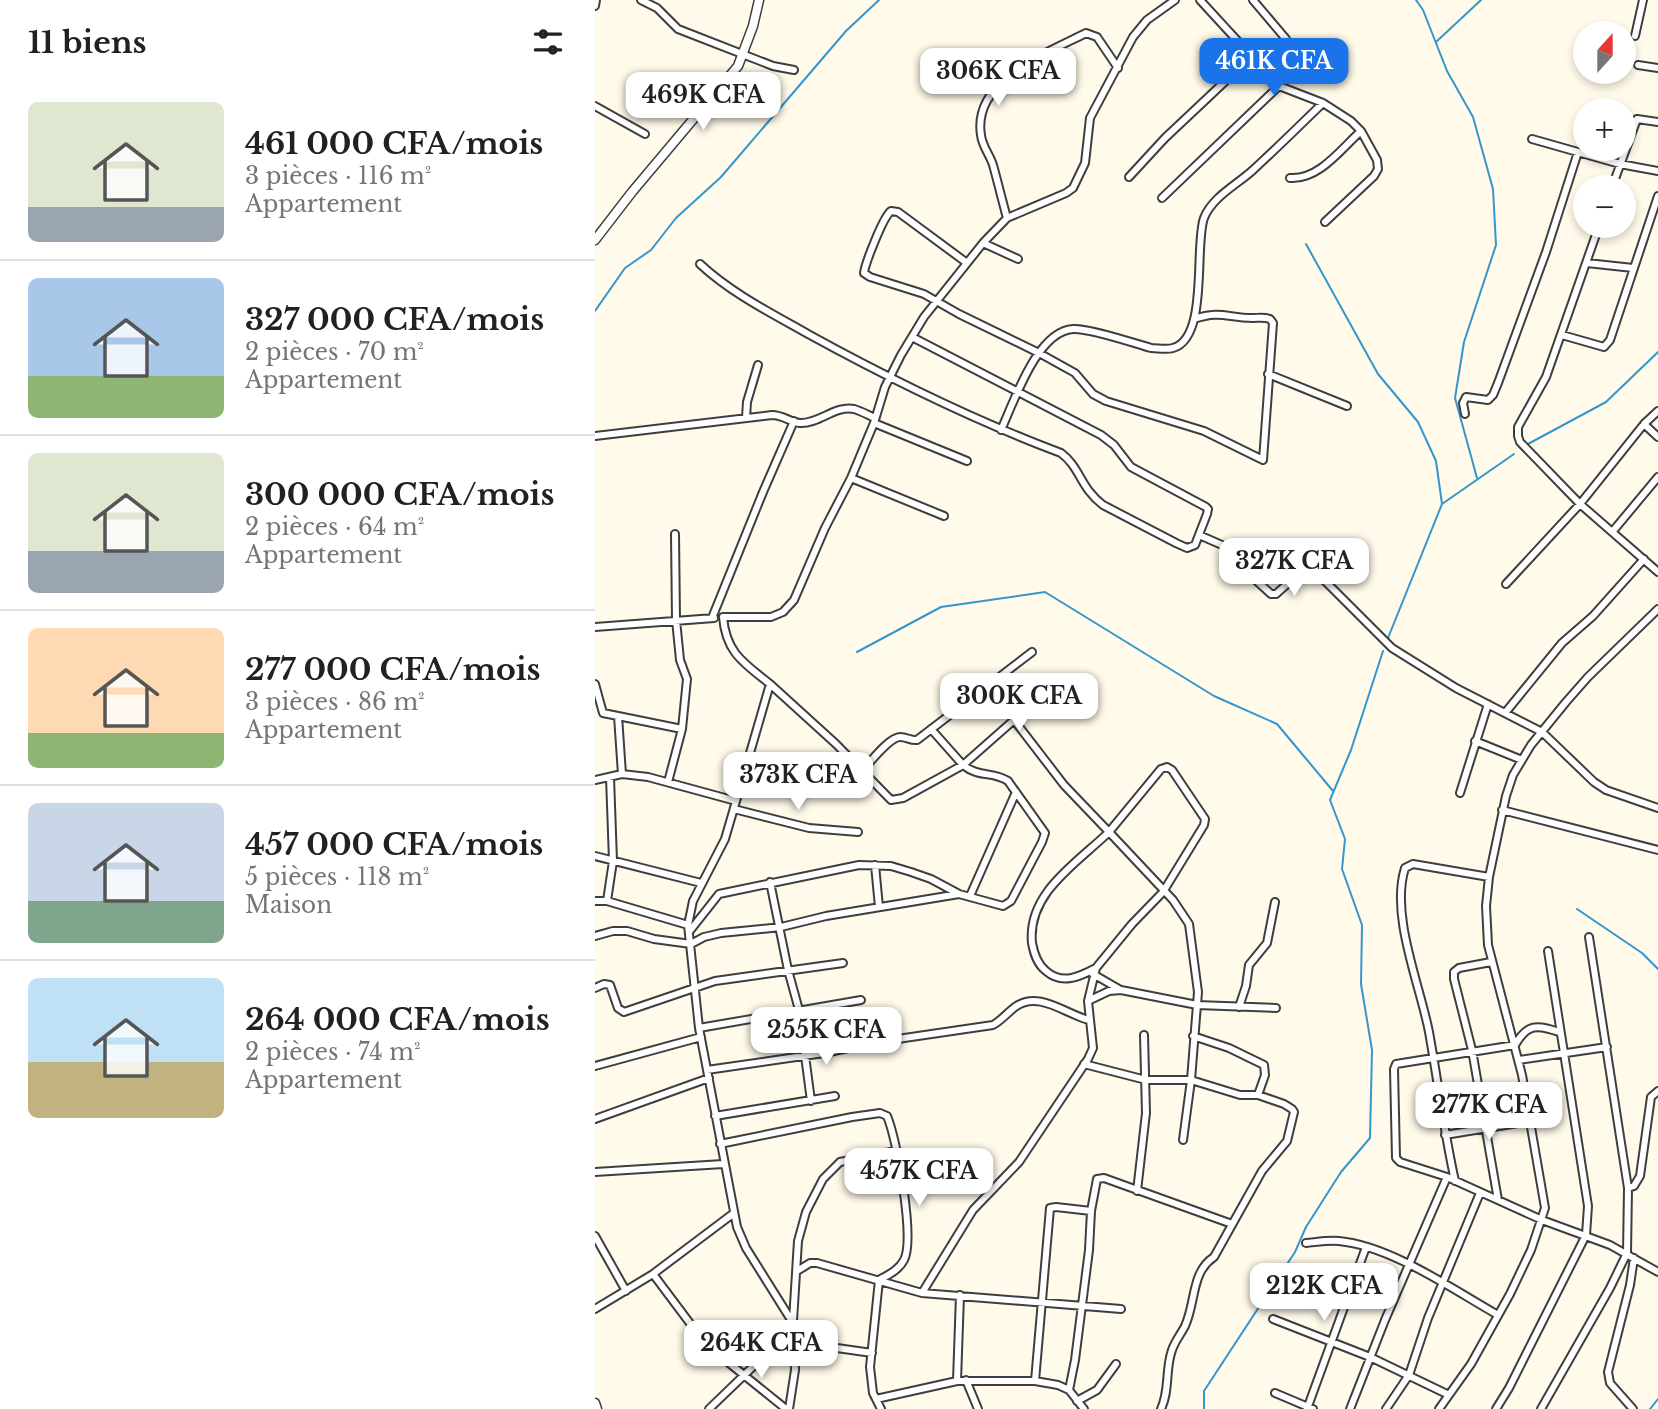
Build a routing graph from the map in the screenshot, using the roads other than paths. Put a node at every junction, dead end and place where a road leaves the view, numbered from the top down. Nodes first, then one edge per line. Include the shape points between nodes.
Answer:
1 (596, 0) edge
2 (641, 0) edge
3 (759, 0) edge
4 (1174, 0) edge
5 (1200, 0) edge
6 (1253, 0) edge
7 (1643, 0) edge
8 (595, 6) edge
9 (1636, 32) edge
10 (1286, 39) dead end
11 (743, 54) junction
12 (1251, 57) junction
13 (1638, 65) dead end
14 (1118, 68) junction
15 (1658, 68) edge
16 (794, 70) dead end
17 (1279, 86) junction
18 (1323, 103) junction
19 (595, 106) edge
20 (1658, 122) edge
21 (1361, 131) junction
22 (645, 134) dead end
23 (1532, 139) dead end
24 (1573, 151) edge
25 (1575, 161) edge
26 (1610, 161) edge
27 (1620, 164) junction
28 (1658, 171) edge
29 (1616, 175) edge
30 (1129, 177) dead end
31 (1290, 178) dead end
32 (1658, 196) edge
33 (1162, 198) dead end
34 (1007, 218) junction
35 (1325, 222) dead end
36 (1595, 238) edge
37 (595, 240) edge
38 (983, 243) junction
39 (1019, 259) dead end
40 (967, 262) junction
41 (1587, 263) junction
42 (700, 264) dead end
43 (1633, 268) junction
44 (937, 302) junction
45 (1194, 319) junction
46 (1562, 335) junction
47 (912, 337) junction
48 (1039, 353) junction
49 (758, 365) dead end
50 (1268, 374) junction
51 (890, 379) junction
52 (1018, 391) junction
53 (1347, 406) dead end
54 (1658, 411) edge
55 (1465, 414) dead end
56 (746, 418) junction
57 (875, 421) junction
58 (794, 422) junction
59 (1644, 425) junction
60 (1001, 430) junction
61 (595, 436) edge
62 (1658, 437) edge
63 (967, 461) dead end
64 (1658, 477) edge
65 (851, 478) junction
66 (1580, 504) junction
67 (944, 516) dead end
68 (1613, 531) junction
69 (675, 534) dead end
70 (1199, 535) junction
71 (1644, 559) junction
72 (1658, 572) edge
73 (1506, 584) dead end
74 (1658, 609) edge
75 (723, 617) junction
76 (712, 618) junction
77 (676, 620) junction
78 (595, 627) edge
79 (1032, 652) dead end
80 (1054, 679) dead end
81 (595, 684) edge
82 (770, 684) junction
83 (1488, 704) junction
84 (1506, 713) junction
85 (599, 714) edge
86 (618, 716) junction
87 (1014, 720) junction
88 (682, 729) junction
89 (931, 729) junction
90 (1542, 732) junction
91 (1475, 741) junction
92 (1522, 760) junction
93 (963, 765) junction
94 (861, 772) junction
95 (622, 774) junction
96 (610, 777) junction
97 (595, 780) edge
98 (668, 782) junction
99 (1016, 792) junction
100 (1459, 793) dead end
101 (736, 801) junction
102 (1658, 808) edge
103 (734, 809) junction
104 (1502, 810) junction
105 (858, 832) dead end
106 (1109, 832) junction
107 (1658, 850) edge
108 (595, 856) edge
109 (613, 861) junction
110 (875, 865) junction
111 (1489, 877) junction
112 (770, 882) junction
113 (701, 883) junction
114 (1163, 892) junction
115 (959, 894) junction
116 (970, 896) junction
117 (595, 901) edge
118 (607, 901) junction
119 (1275, 902) dead end
120 (879, 907) junction
121 (781, 927) junction
122 (688, 928) junction
123 (595, 936) edge
124 (1589, 937) dead end
125 (691, 944) junction
126 (1548, 951) dead end
127 (1491, 962) junction
128 (843, 963) dead end
129 (788, 970) junction
130 (1095, 971) junction
131 (696, 986) junction
132 (595, 988) edge
133 (1121, 990) junction
134 (861, 1000) dead end
135 (1088, 1001) junction
136 (1197, 1005) junction
137 (1239, 1007) junction
138 (1276, 1008) dead end
139 (799, 1010) junction
140 (1089, 1020) junction
141 (699, 1028) junction
142 (1559, 1032) junction
143 (1144, 1035) dead end
144 (1193, 1036) junction
145 (701, 1037) junction
146 (1515, 1045) junction
147 (1607, 1048) junction
148 (1472, 1050) junction
149 (1565, 1054) junction
150 (804, 1056) junction
151 (1433, 1058) junction
152 (1519, 1060) junction
153 (1084, 1064) junction
154 (595, 1066) edge
155 (707, 1070) junction
156 (709, 1079) junction
157 (1146, 1080) junction
158 (1191, 1080) junction
159 (1658, 1091) edge
160 (1258, 1095) junction
161 (835, 1096) dead end
162 (811, 1101) junction
163 (715, 1116) junction
164 (595, 1119) edge
165 (1530, 1121) junction
166 (1487, 1128) junction
167 (1445, 1135) junction
168 (1183, 1140) dead end
169 (720, 1144) junction
170 (896, 1151) junction
171 (723, 1164) junction
172 (595, 1172) edge
173 (1447, 1178) junction
174 (1455, 1181) junction
175 (1628, 1188) junction
176 (1137, 1191) junction
177 (1480, 1193) junction
178 (1499, 1200) junction
179 (1091, 1211) junction
180 (734, 1213) junction
181 (1542, 1220) junction
182 (1232, 1224) junction
183 (595, 1236) edge
184 (1586, 1236) junction
185 (1306, 1243) dead end
186 (1366, 1247) junction
187 (1627, 1254) junction
188 (1635, 1258) junction
189 (1411, 1264) junction
190 (797, 1271) junction
191 (1658, 1272) edge
192 (653, 1274) junction
193 (879, 1280) junction
194 (1443, 1285) junction
195 (626, 1291) junction
196 (922, 1293) junction
197 (960, 1295) junction
198 (1042, 1302) junction
199 (1081, 1306) junction
200 (595, 1309) edge
201 (1121, 1309) dead end
202 (1498, 1315) junction
203 (1273, 1319) dead end
204 (794, 1329) junction
205 (1331, 1342) junction
206 (872, 1353) junction
207 (1370, 1357) junction
208 (1116, 1364) dead end
209 (1409, 1375) junction
210 (746, 1376) junction
211 (966, 1380) junction
212 (957, 1381) junction
213 (1035, 1381) junction
214 (1069, 1390) junction
215 (1275, 1392) dead end
216 (1449, 1395) junction
217 (876, 1399) junction
218 (1077, 1401) junction
219 (1310, 1408) edge
220 (709, 1409) edge
221 (788, 1409) edge
222 (881, 1409) edge
223 (978, 1409) edge
224 (1084, 1409) edge
225 (1161, 1409) edge
226 (1350, 1409) edge
227 (1387, 1409) edge
228 (1439, 1409) edge
229 (1496, 1409) edge
230 (1541, 1409) edge
231 (1633, 1409) edge

1 - 8 street
2 - 11 street via 657,8 678,29
3 - 11 street
4 - 14 street via 1137,31
5 - 12 street
6 - 10 street
7 - 9 street
11 - 16 street
11 - 37 street
12 - 17 street
12 - 30 street
13 - 15 street
14 - 34 street via 1090,118 1084,163 1073,188
14 - 34 street via 1097,37 1086,33 1017,69 990,94 981,114 981,138
17 - 18 street
17 - 33 street
18 - 21 street
18 - 45 street via 1211,205 1203,225
19 - 22 street
20 - 27 street via 1637,119
21 - 31 street via 1316,172
21 - 35 street via 1378,169
23 - 24 street
25 - 55 street via 1493,395 1488,400 1466,397
26 - 27 street
27 - 28 street
27 - 29 street
32 - 43 street
34 - 38 street
36 - 41 street
38 - 39 street
38 - 40 street
40 - 44 street
40 - 44 street via 898,212 886,215 865,273
41 - 43 street
41 - 46 street
42 - 51 street via 720,283
43 - 46 street via 1604,347
44 - 47 street
44 - 48 street
45 - 48 street via 1175,347 1151,348 1074,329 1054,334
45 - 50 street via 1221,313 1271,318
46 - 66 street via 1537,397 1518,427 1518,436
47 - 51 street
47 - 52 street
48 - 50 street via 1075,373 1093,394 1106,401 1204,431 1263,460
48 - 52 street
49 - 56 street
50 - 53 street
51 - 57 street
51 - 60 street
52 - 60 street
52 - 70 street via 1101,435 1131,467 1206,507
54 - 59 street
56 - 58 street via 779,415
56 - 61 street
57 - 58 street via 845,408 811,421
57 - 63 street
57 - 65 street
58 - 76 street
59 - 62 street
59 - 66 street
60 - 70 street via 1061,453 1093,498 1165,538 1191,548
64 - 68 street
65 - 67 street
65 - 75 street via 795,600 771,617
66 - 68 street
66 - 73 street
68 - 71 street
69 - 77 street
70 - 83 street via 1222,545 1271,594 1305,568 1312,568 1392,648
71 - 72 street
71 - 84 street via 1562,643
74 - 90 street via 1588,677
75 - 76 street
75 - 82 street via 730,647
76 - 77 street
77 - 78 street
77 - 88 street via 687,679
79 - 89 street
80 - 87 street
81 - 85 street
82 - 94 street
82 - 101 street
83 - 84 street
83 - 91 street
84 - 90 street
85 - 86 street
86 - 88 street
86 - 95 street
87 - 93 street
87 - 106 street via 1050,769
88 - 98 street
89 - 93 street
89 - 94 street via 918,740 896,737
90 - 92 street
90 - 102 street via 1600,786
91 - 92 street
91 - 100 street
92 - 104 street
93 - 94 street via 896,801
93 - 99 street via 972,772 1000,776
95 - 96 street
95 - 98 street
96 - 97 street
96 - 109 street
98 - 101 street
99 - 116 street
99 - 116 street via 1045,833 1042,842 1011,901 1003,906
101 - 103 street
103 - 105 street via 809,828
103 - 113 street via 725,839
104 - 107 street
104 - 111 street
106 - 114 street
106 - 114 street via 1161,769 1172,770 1205,819
106 - 130 street via 1050,889 1034,914 1031,931 1033,952 1052,977 1065,979
108 - 109 street
109 - 113 street
109 - 118 street
110 - 112 street
110 - 115 street via 911,872
110 - 120 street
111 - 127 street via 1486,906
111 - 151 street via 1412,864 1405,868 1404,928
112 - 121 street
112 - 122 street via 719,894
113 - 122 street
114 - 130 street
114 - 136 street via 1188,925
115 - 116 street
115 - 120 street
117 - 118 street
118 - 122 street
119 - 137 street via 1267,943 1249,965
120 - 121 street
121 - 125 street via 721,933
121 - 129 street
122 - 125 street
123 - 125 street via 627,931
124 - 147 street
125 - 131 street
126 - 142 street
127 - 146 street
127 - 148 street via 1454,972
128 - 129 street
129 - 131 street
129 - 139 street
130 - 133 street
130 - 135 street
131 - 132 street via 624,1012 618,1009 610,985
131 - 141 street
133 - 135 street
133 - 136 street
134 - 139 street
135 - 140 street
136 - 137 street
136 - 144 street
137 - 138 street
139 - 141 street
139 - 150 street
140 - 150 street via 1034,1000 1016,1006 993,1025
140 - 153 street via 1093,1048
141 - 145 street
142 - 146 street via 1534,1027 1522,1033
142 - 149 street
143 - 157 street
144 - 158 street
144 - 160 street via 1264,1065
145 - 154 street
145 - 155 street
146 - 148 street
146 - 152 street
147 - 149 street
147 - 175 street
148 - 151 street
148 - 166 street
149 - 152 street
149 - 184 street via 1588,1206
150 - 155 street
150 - 162 street
151 - 167 street
151 - 173 street via 1401,1061 1394,1069 1395,1158
152 - 165 street
153 - 157 street
153 - 196 street via 1025,1154 973,1210
155 - 156 street
156 - 163 street
156 - 164 street
157 - 158 street
157 - 176 street
158 - 160 street
158 - 168 street
159 - 175 street via 1651,1097 1640,1176
160 - 182 street via 1294,1112 1287,1141 1262,1171
161 - 162 street
162 - 163 street
163 - 169 street
165 - 166 street
165 - 181 street via 1545,1208
166 - 167 street
166 - 178 street
167 - 174 street
169 - 170 street via 880,1113 890,1123
169 - 171 street
170 - 190 street via 840,1161 829,1171 801,1227
170 - 193 street via 906,1216 906,1253 899,1267
171 - 172 street
171 - 180 street
173 - 174 street
173 - 189 street
174 - 177 street
175 - 187 street
176 - 179 street via 1097,1179
176 - 182 street
177 - 178 street
177 - 194 street
178 - 181 street
179 - 198 street via 1050,1208
179 - 199 street
180 - 192 street
180 - 204 street via 746,1248
181 - 184 street
181 - 202 street
182 - 225 street via 1200,1272 1185,1325 1171,1350
183 - 195 street
184 - 187 street
184 - 229 street
185 - 186 street via 1336,1241
186 - 189 street
186 - 205 street
187 - 188 street
187 - 230 street
188 - 191 street
188 - 231 street via 1608,1372 1610,1382
189 - 194 street
189 - 207 street
190 - 193 street via 817,1263
190 - 204 street
192 - 195 street
192 - 210 street via 698,1334
193 - 196 street
193 - 206 street
194 - 202 street
194 - 209 street
195 - 200 street
196 - 197 street
197 - 198 street
197 - 212 street
198 - 199 street
198 - 213 street
199 - 201 street
199 - 214 street
202 - 216 street
203 - 205 street
204 - 206 street via 823,1346
204 - 210 street
204 - 221 street via 795,1370
205 - 207 street
205 - 219 street
206 - 217 street via 871,1382
207 - 209 street
207 - 226 street
208 - 218 street via 1097,1390
209 - 216 street
209 - 227 street
210 - 220 street
210 - 221 street
211 - 212 street
211 - 213 street
211 - 223 street
212 - 217 street
213 - 214 street
214 - 218 street
215 - 219 street
216 - 228 street
217 - 222 street
218 - 224 street

